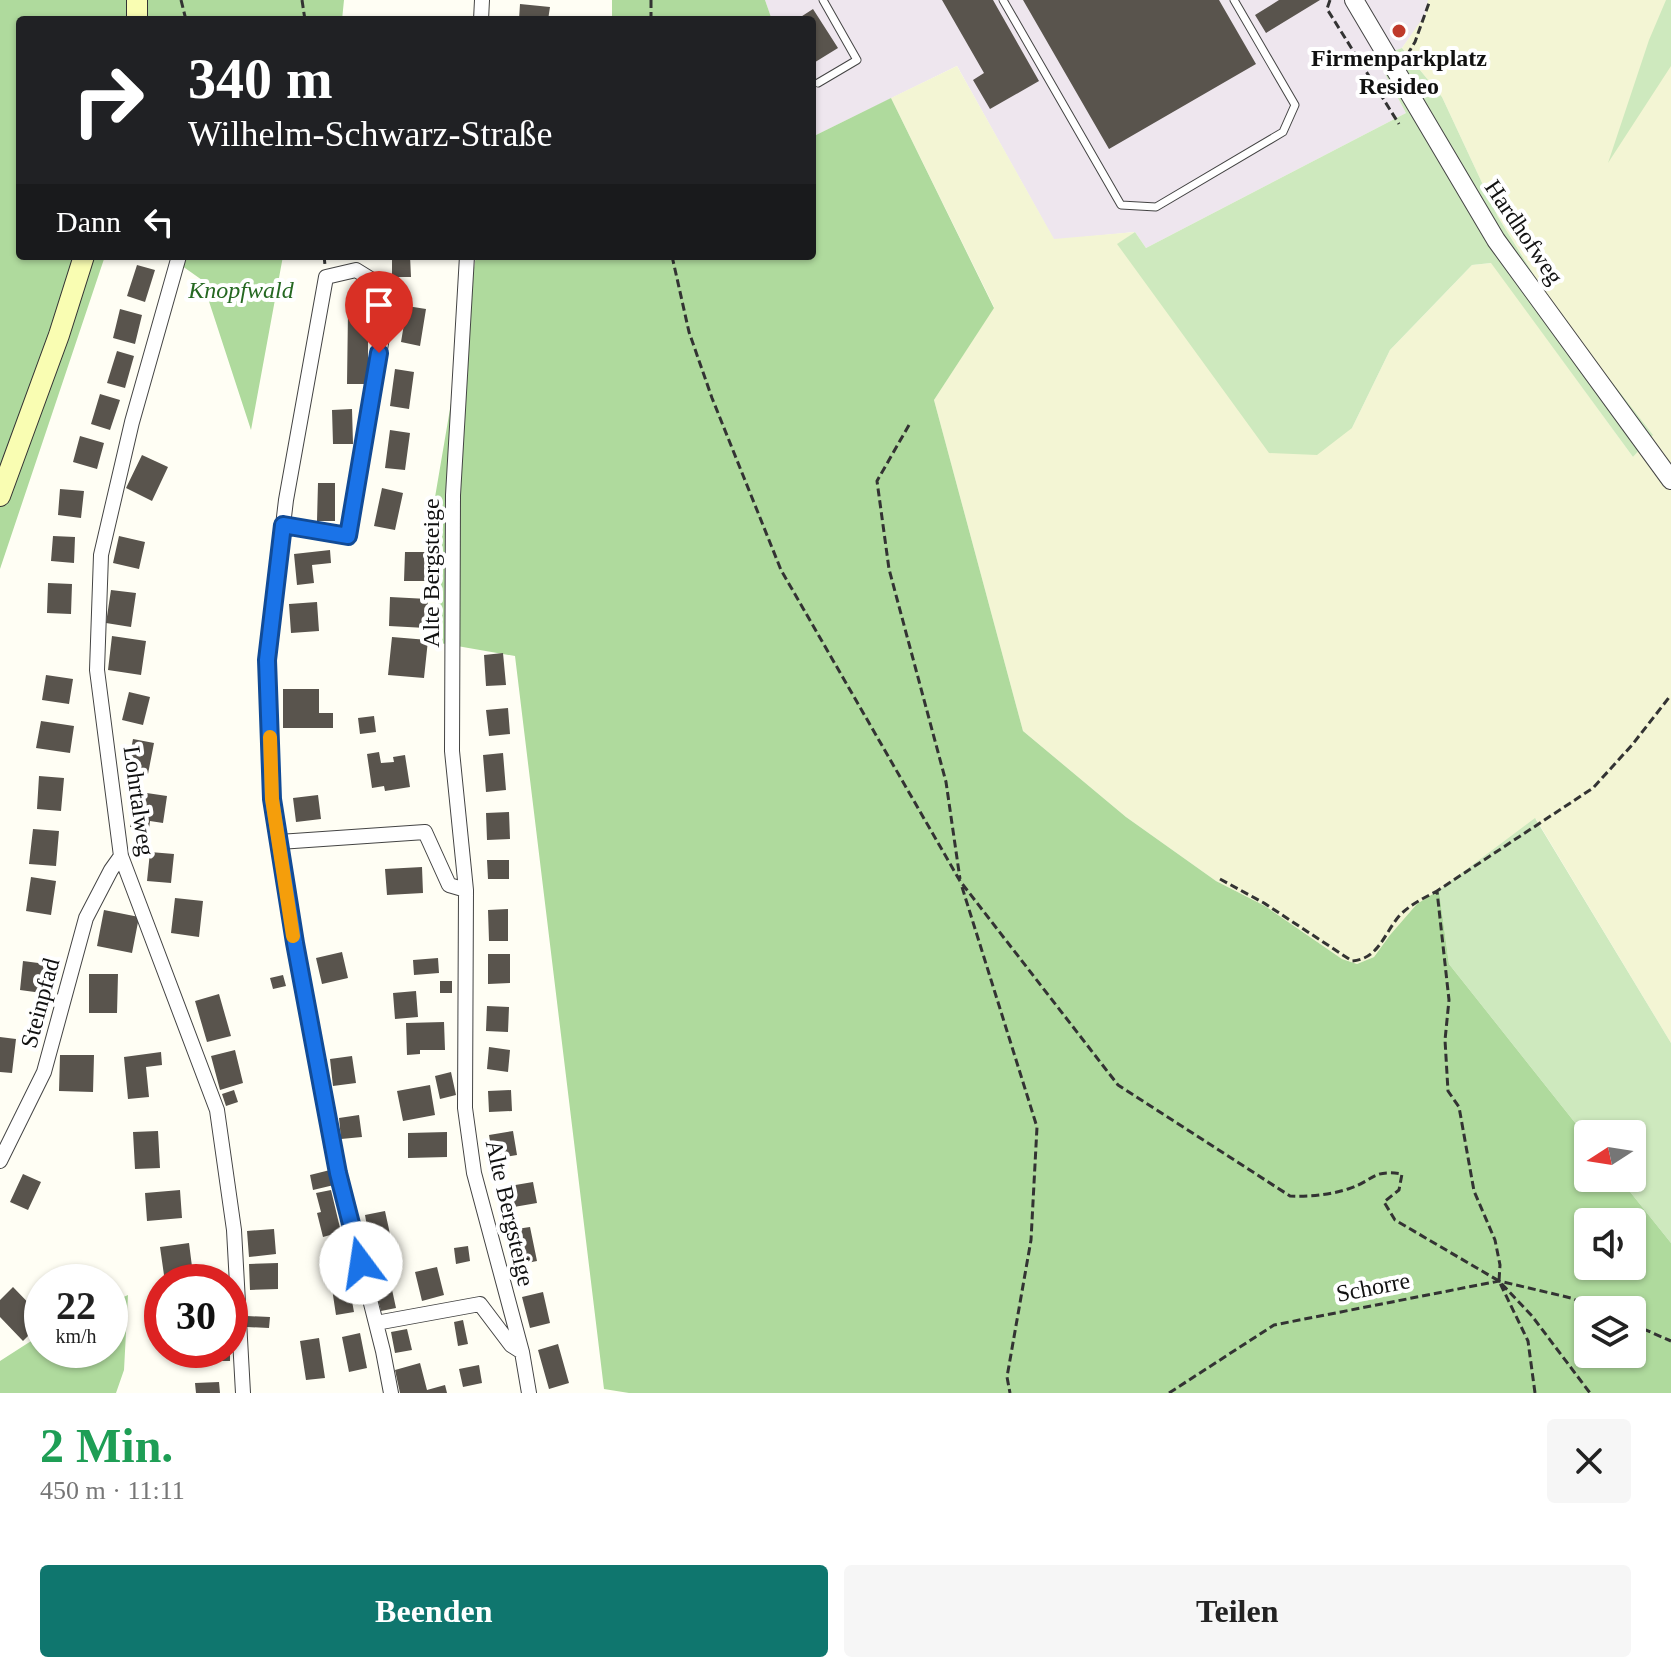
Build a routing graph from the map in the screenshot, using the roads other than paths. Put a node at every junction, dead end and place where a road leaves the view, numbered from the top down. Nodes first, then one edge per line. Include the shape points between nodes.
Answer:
1 (823, 0) edge
2 (1003, 0) edge
3 (1234, 0) edge
4 (1354, 0) edge
5 (818, 83) dead end
6 (83, 260) edge
7 (178, 260) edge
8 (467, 260) edge
9 (357, 263) edge
10 (1671, 480) edge
11 (0, 496) edge
12 (283, 525) junction
13 (279, 842) junction
14 (121, 856) junction
15 (466, 890) junction
16 (0, 1161) edge
17 (376, 1323) junction
18 (522, 1352) junction
19 (243, 1393) edge
20 (391, 1393) edge
21 (529, 1393) edge

1 - 5 lane via 857,60
2 - 3 lane via 1121,205 1156,207 1283,132 1295,105
4 - 10 street, Hardhofweg via 1496,240
6 - 11 main road
7 - 14 street, Lohrtalweg via 101,555 97,670
8 - 15 street, Alte Bergsteige via 453,495 452,706
9 - 12 street via 326,277
9 - 12 street via 390,291 348,536
12 - 13 street via 267,660 272,799
13 - 15 street via 425,832 449,885
13 - 17 street via 338,1173
14 - 16 street, Steinpfad via 86,918 44,1072
14 - 19 street, Lohrtalweg via 217,1110 234,1230
15 - 18 street, Alte Bergsteige via 465,1108 474,1173
17 - 18 street, Alte Bergsteige via 480,1304
17 - 20 street
18 - 21 street, Alte Bergsteige

